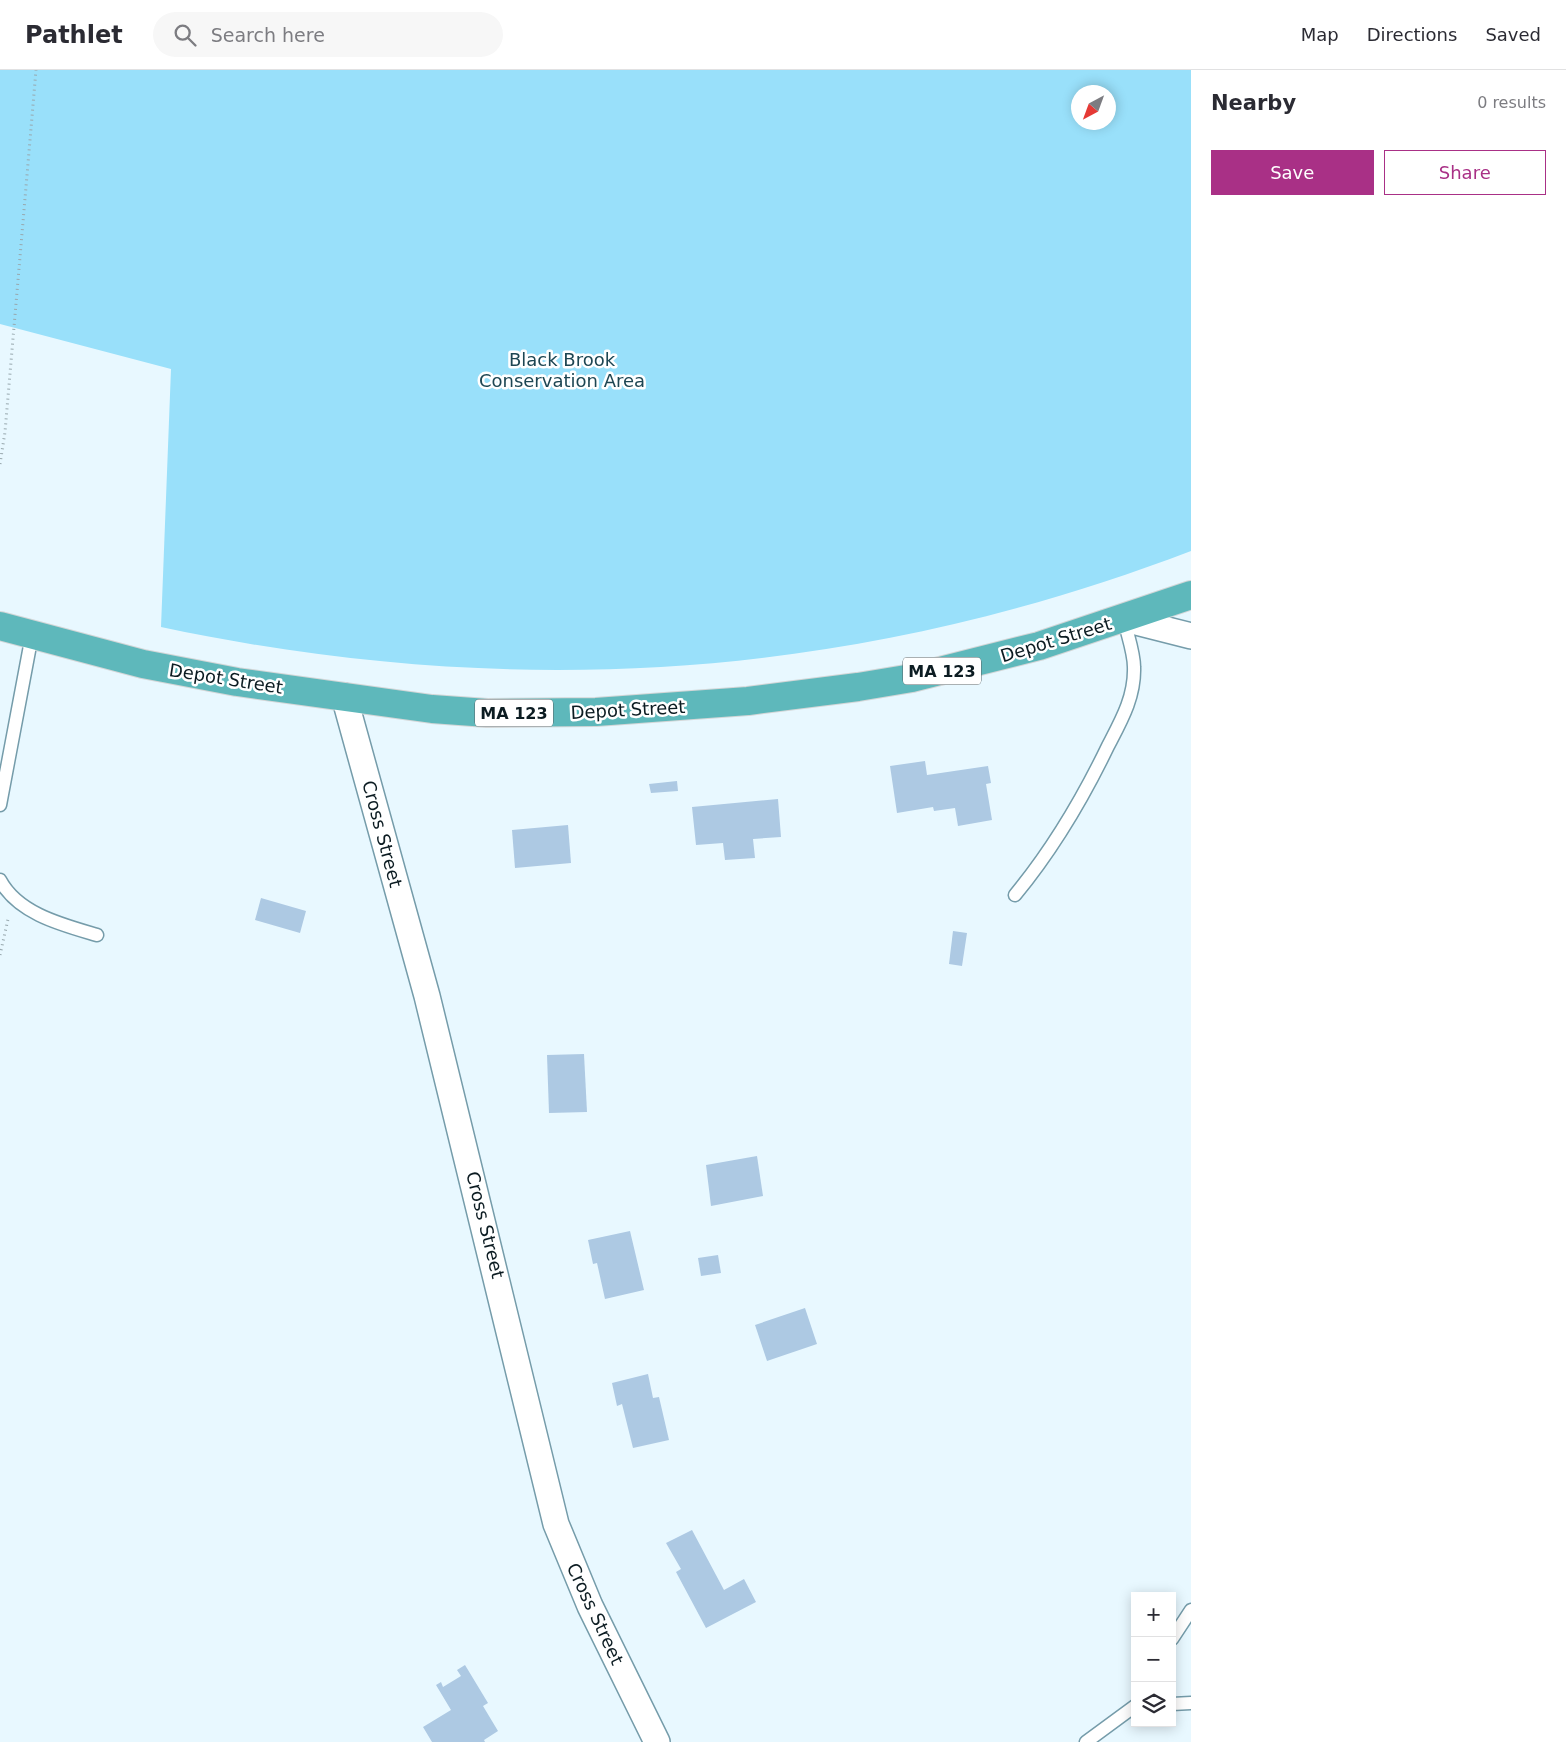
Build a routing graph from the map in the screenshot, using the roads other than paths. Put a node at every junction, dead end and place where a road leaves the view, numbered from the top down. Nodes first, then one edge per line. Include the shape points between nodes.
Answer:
1 (1191, 595) edge
2 (1124, 619) junction
3 (0, 626) edge
4 (32, 635) junction
5 (1191, 636) edge
6 (344, 696) junction
7 (0, 805) edge
8 (0, 880) edge
9 (1016, 895) dead end
10 (97, 935) dead end
11 (1191, 1610) edge
12 (1173, 1637) edge
13 (1191, 1703) edge
14 (1176, 1704) edge
15 (1131, 1709) edge
16 (657, 1742) edge
17 (1086, 1742) edge

1 - 2 highway, Depot Street / MA 123
2 - 5 street
2 - 6 highway, Depot Street / MA 123 via 1039,646 912,678 748,701 646,710 532,713 432,709
2 - 9 lane via 1135,666 1130,702 1085,794 1048,855
3 - 4 highway, Depot Street / MA 123
4 - 6 highway, Depot Street / MA 123 via 184,673
4 - 7 lane
6 - 16 street, Cross Street via 430,1005 556,1524 594,1615
8 - 10 lane via 12,896 54,922
11 - 12 lane
13 - 14 lane
15 - 17 lane

